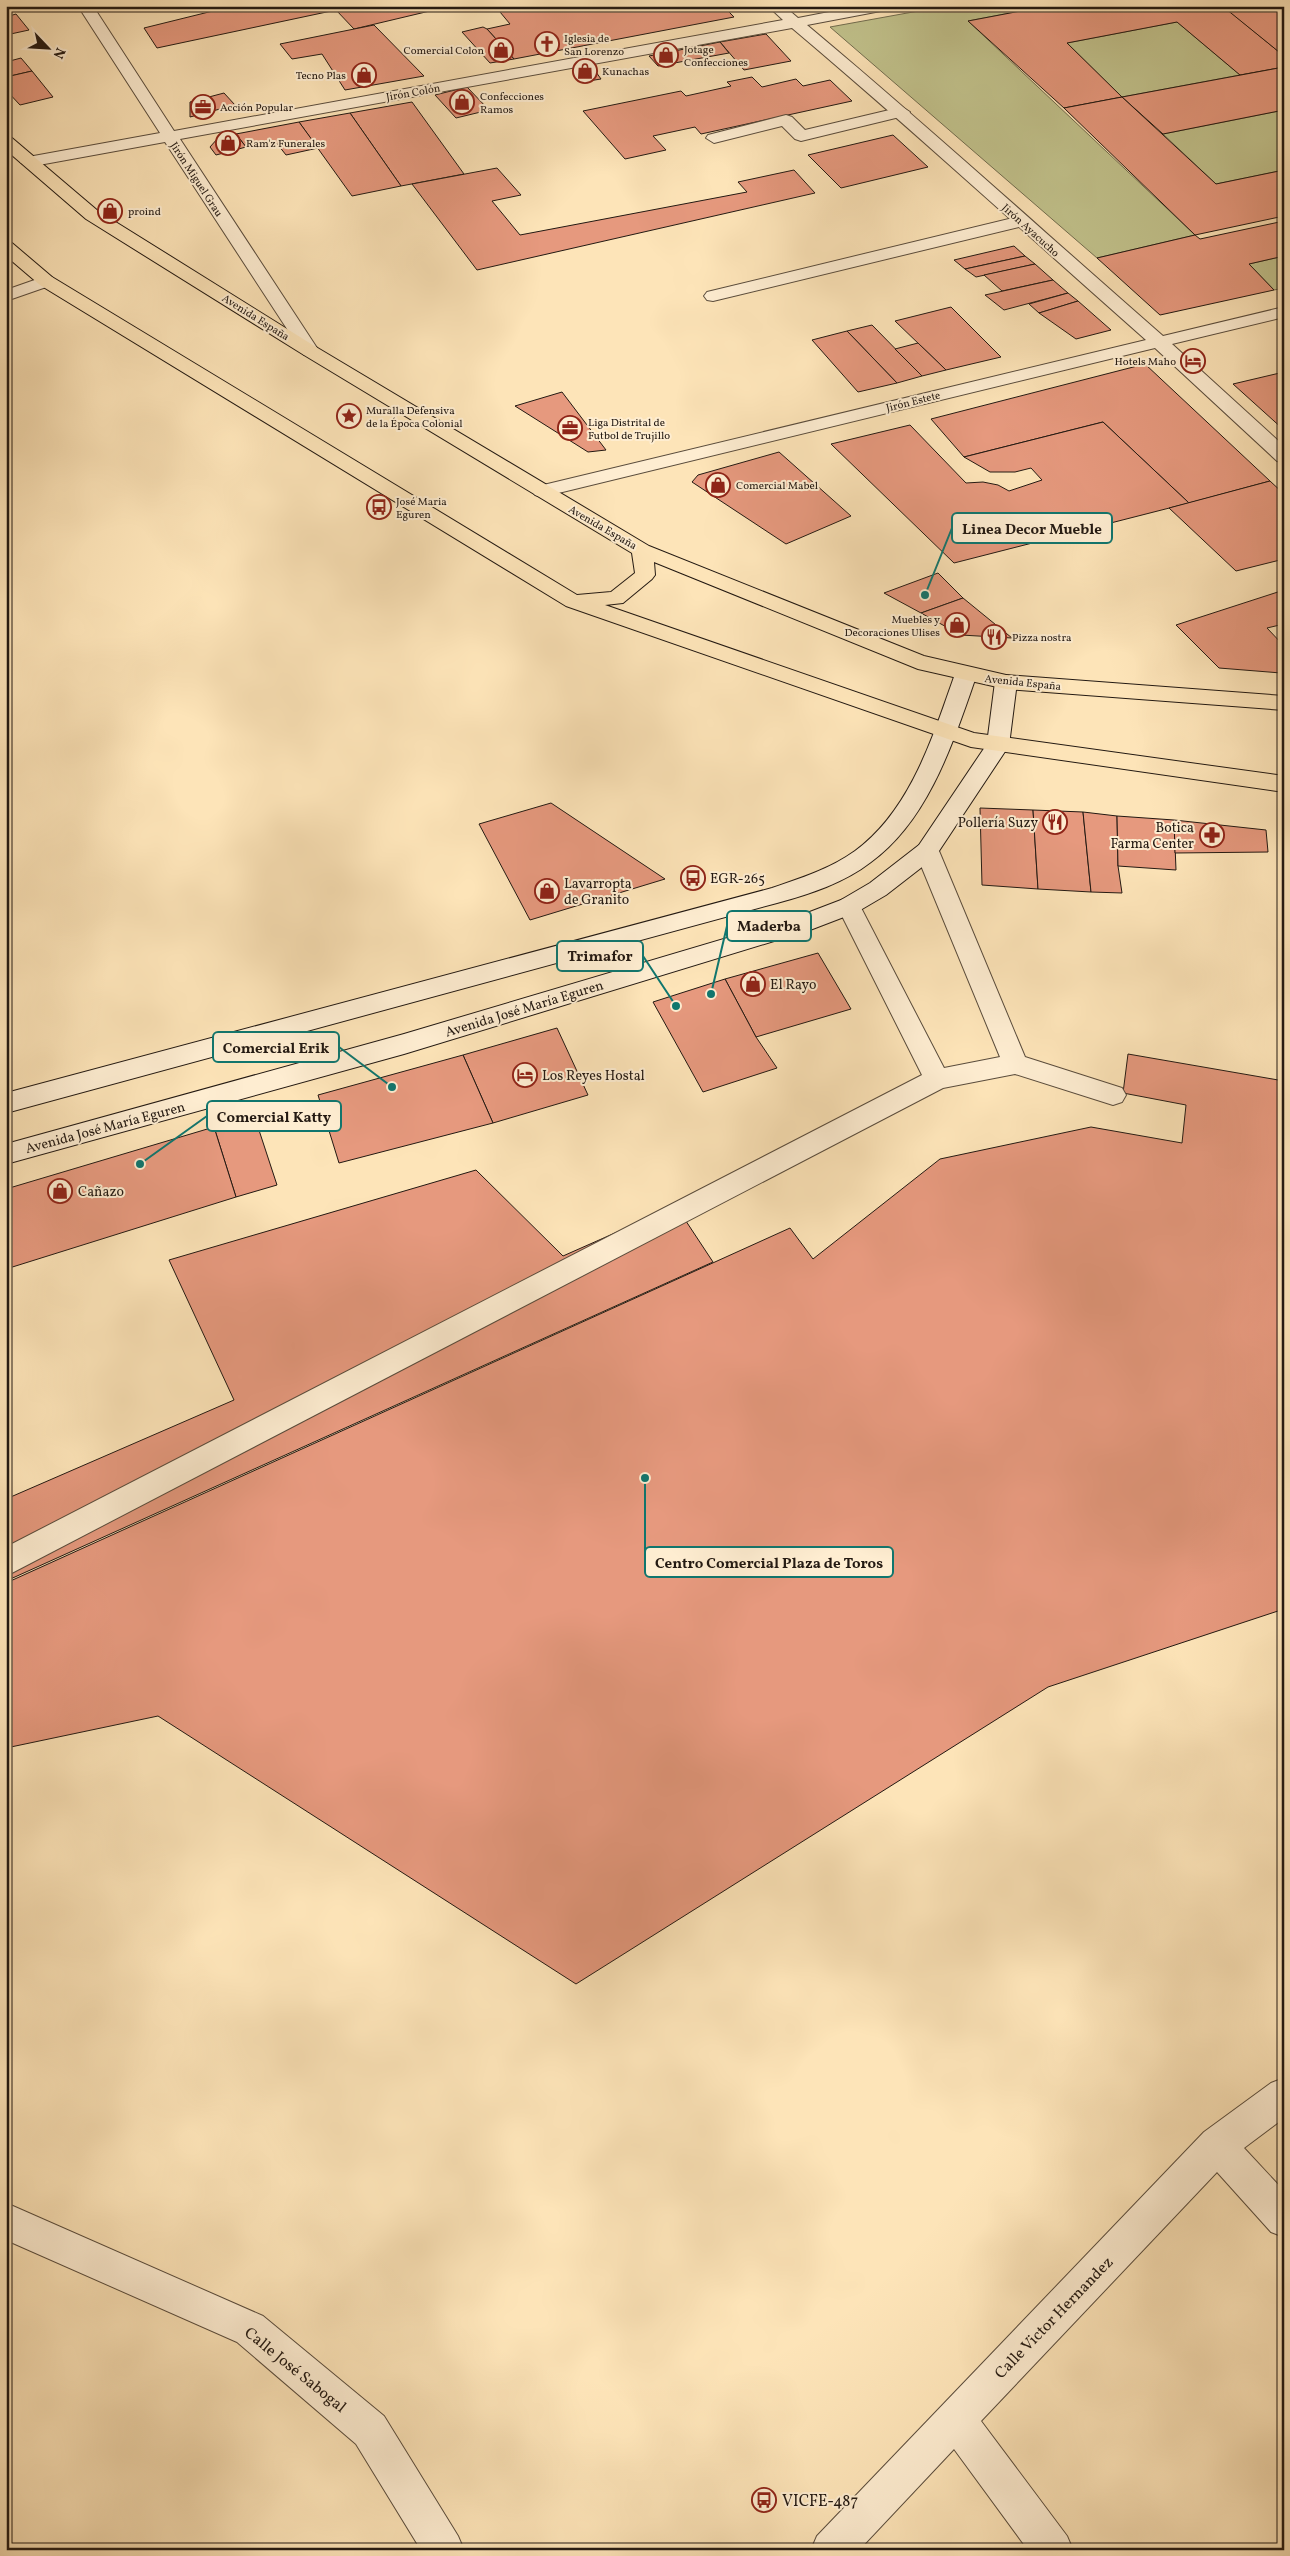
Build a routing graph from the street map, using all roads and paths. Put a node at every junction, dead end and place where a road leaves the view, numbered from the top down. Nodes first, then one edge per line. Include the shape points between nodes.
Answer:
1 (85, 6) edge
2 (776, 6) edge
3 (886, 6) edge
4 (794, 23) junction
5 (902, 112) junction
6 (169, 136) junction
7 (714, 138) dead end
8 (6, 141) edge
9 (28, 162) junction
10 (1021, 222) junction
11 (6, 247) edge
12 (46, 281) junction
13 (6, 296) edge
14 (713, 296) dead end
15 (1284, 312) edge
16 (1158, 341) junction
17 (310, 351) junction
18 (1284, 458) edge
19 (542, 491) junction
20 (642, 550) junction
21 (573, 600) junction
22 (966, 674) junction
23 (1006, 682) junction
24 (1284, 703) edge
25 (945, 732) junction
26 (998, 745) junction
27 (1284, 784) edge
28 (926, 851) junction
29 (849, 906) junction
30 (1015, 1064) junction
31 (937, 1079) junction
32 (1113, 1095) dead end
33 (6, 1103) edge
34 (6, 1154) edge
35 (6, 1562) edge
36 (1284, 2096) edge
37 (1217, 2145) junction
38 (1284, 2219) edge
39 (6, 2222) edge
40 (956, 2419) junction
41 (444, 2550) edge
42 (832, 2550) edge
43 (1053, 2550) edge

1 - 6 street, Jirón Miguel Grau
2 - 4 street, Jirón Ayacucho
3 - 4 street, Jirón Colón
4 - 5 street, Jirón Ayacucho
4 - 6 street, Jirón Colón
5 - 7 street via 800,136 786,120
5 - 10 street, Jirón Ayacucho
6 - 9 street, Jirón Colón
6 - 17 street, Jirón Miguel Grau
8 - 9 main road, Avenida España
9 - 17 main road, Avenida España via 92,215
10 - 14 street
10 - 16 street, Jirón Ayacucho
11 - 12 main road
12 - 13 street
12 - 21 main road
15 - 16 street, Jirón Estete
16 - 18 street, Jirón Ayacucho
16 - 19 street, Jirón Estete
17 - 19 main road, Avenida España
19 - 20 main road, Avenida España
20 - 21 main road via 645,574 616,598
20 - 22 main road, Avenida España via 918,662
21 - 25 main road
22 - 23 main road, Avenida España
22 - 25 street
23 - 24 main road, Avenida España
23 - 26 street, Avenida José María Eguren
25 - 26 main road
25 - 33 street via 926,775 904,812 881,842 839,872 777,895
26 - 27 main road
26 - 28 street, Avenida José María Eguren
28 - 29 street, Avenida José María Eguren via 878,889
28 - 30 street
29 - 31 street
29 - 34 street, Avenida José María Eguren via 802,924 414,1041
30 - 31 street
30 - 32 street
31 - 35 street
36 - 37 street, Calle Victor Hernandez
37 - 38 street
37 - 40 street, Calle Victor Hernandez
39 - 41 street, Calle José Sabogal via 250,2330 370,2430
40 - 42 street, Calle Victor Hernandez
40 - 43 street

